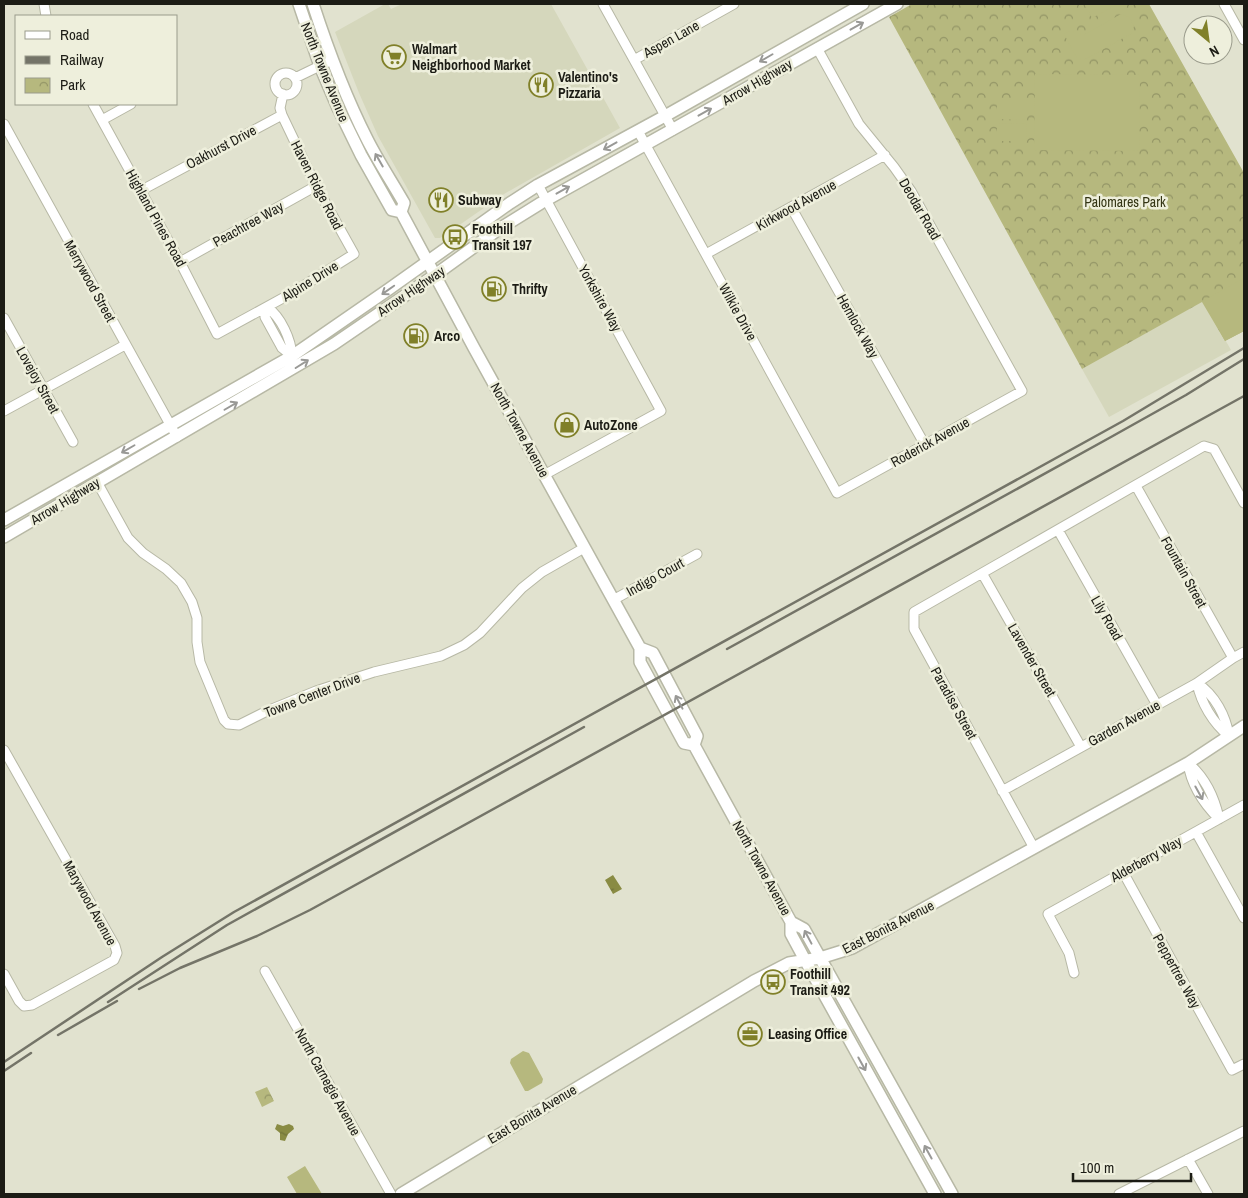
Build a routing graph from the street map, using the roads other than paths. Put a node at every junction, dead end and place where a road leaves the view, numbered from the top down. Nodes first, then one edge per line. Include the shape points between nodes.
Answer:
1 (299, 4) edge
2 (313, 4) edge
3 (603, 4) edge
4 (734, 4) edge
5 (863, 4) edge
6 (897, 4) edge
7 (1224, 4) edge
8 (809, 34) junction
9 (1244, 40) edge
10 (817, 48) junction
11 (332, 60) junction
12 (634, 60) junction
13 (320, 66) junction
14 (296, 78) junction
15 (282, 94) junction
16 (94, 105) edge
17 (129, 105) edge
18 (282, 115) junction
19 (665, 116) junction
20 (102, 120) junction
21 (4, 124) edge
22 (673, 130) junction
23 (638, 131) junction
24 (645, 145) junction
25 (885, 155) junction
26 (538, 185) junction
27 (316, 186) junction
28 (142, 190) junction
29 (546, 200) junction
30 (791, 207) junction
31 (402, 212) junction
32 (354, 254) joint
33 (706, 254) junction
34 (180, 262) junction
35 (428, 262) junction
36 (435, 275) junction
37 (267, 307) junction
38 (4, 318) edge
39 (218, 334) joint
40 (125, 345) junction
41 (292, 356) junction
42 (43, 390) junction
43 (1022, 391) joint
44 (4, 411) edge
45 (170, 424) junction
46 (177, 437) junction
47 (73, 442) dead end
48 (925, 445) junction
49 (544, 475) junction
50 (97, 482) junction
51 (1136, 486) junction
52 (837, 493) joint
53 (1244, 503) edge
54 (4, 520) edge
55 (1058, 530) junction
56 (4, 537) edge
57 (584, 548) junction
58 (697, 554) dead end
59 (982, 573) junction
60 (613, 600) junction
61 (1244, 652) edge
62 (1233, 658) junction
63 (1197, 683) junction
64 (1158, 705) junction
65 (1244, 726) edge
66 (1228, 736) junction
67 (1081, 747) junction
68 (4, 750) edge
69 (1188, 763) junction
70 (1002, 791) junction
71 (1244, 805) edge
72 (1220, 819) junction
73 (1196, 832) junction
74 (1034, 848) junction
75 (1123, 872) junction
76 (1244, 918) edge
77 (791, 922) junction
78 (820, 958) junction
79 (805, 960) junction
80 (265, 971) dead end
81 (1074, 973) dead end
82 (4, 974) edge
83 (1244, 1064) edge
84 (1244, 1131) edge
85 (1188, 1159) junction
86 (391, 1194) edge
87 (401, 1194) edge
88 (935, 1194) edge
89 (952, 1194) edge
90 (1119, 1194) edge
91 (1208, 1194) edge

1 - 13 main road, North Towne Avenue
2 - 11 main road, North Towne Avenue
3 - 12 street
4 - 12 street, Aspen Lane
5 - 8 main road, Arrow Highway
10 -> 6 main road, Arrow Highway
7 - 9 street
8 - 10 main road, Deodar Road
8 -> 19 main road, Arrow Highway
22 -> 10 main road, Arrow Highway
10 - 25 street, Deodar Road via 859,124
11 - 13 street
31 -> 11 main road, North Towne Avenue via 404,203 367,139
12 - 19 street
13 - 14 street
13 - 31 main road, North Towne Avenue via 338,108 392,210
14 - 15 street via 294,90
14 - 15 street via 287,73 278,77 276,86
15 - 18 street
16 - 20 street, Highland Pines Road
17 - 20 street
18 - 27 street, Haven Ridge Road
18 - 28 street, Oakhurst Drive
19 - 22 street
19 - 23 main road, Arrow Highway
20 - 28 street, Highland Pines Road
21 - 40 street, Merrywood Street
22 - 24 main road, Arrow Highway
23 - 24 street, Wilkie Drive
23 -> 26 main road, Arrow Highway
29 -> 24 main road, Arrow Highway
24 - 33 street, Wilkie Drive
25 - 30 street, Kirkwood Avenue
25 - 43 street, Deodar Road via 911,191
26 - 29 street, Yorkshire Way
26 - 35 main road, Arrow Highway
27 - 32 street, Haven Ridge Road
27 - 34 street, Peachtree Way
28 - 34 street, Highland Pines Road
29 - 36 main road, Arrow Highway
29 - 49 street, Yorkshire Way via 661,411
30 - 33 street, Kirkwood Avenue
30 - 48 street, Hemlock Way
31 - 35 main road, North Towne Avenue
32 - 37 street, Alpine Drive
33 - 52 street, Wilkie Drive
34 - 39 street, Highland Pines Road
35 - 36 main road, North Towne Avenue
35 -> 41 main road, Arrow Highway
46 -> 36 main road, Arrow Highway via 334,344
36 - 49 main road, North Towne Avenue
37 - 39 street, Alpine Drive
37 - 41 street, Alpine Drive via 265,317 282,348
38 - 42 street, Lovejoy Street
40 - 42 street
40 - 45 street, Merrywood Street
41 - 45 main road, Arrow Highway
42 - 44 street
42 - 47 street, Lovejoy Street
43 - 48 street, Roderick Avenue
45 - 46 street, Merrywood Street
45 -> 54 main road, Arrow Highway
46 - 50 main road, Arrow Highway
48 - 52 street, Roderick Avenue
49 - 57 main road, North Towne Avenue
50 - 56 main road, Arrow Highway
50 - 57 street, Towne Center Drive via 128,538 181,583 192,602 197,618 200,662 222,715 228,724 233,725 316,691 374,672 441,656 464,645 535,577
51 - 53 street via 1204,446 1214,449
51 - 55 street
51 - 62 street, Fountain Street
55 - 59 street
55 - 64 street, Lily Road
57 - 60 main road, North Towne Avenue
58 - 60 street, Indigo Court
59 - 67 street, Lavender Street
59 - 70 street, Paradise Street via 914,612 914,629
60 - 77 main road, North Towne Avenue via 640,648 653,653 697,736 694,745
61 - 62 street, Garden Avenue
62 - 63 street, Garden Avenue
63 - 64 street, Garden Avenue
63 - 66 street via 1199,694 1217,727
64 - 67 street, Garden Avenue
65 - 66 main road, East Bonita Avenue
66 - 69 main road, East Bonita Avenue
67 - 70 street, Garden Avenue
68 - 82 street, Marywood Avenue via 117,953 114,960 32,1005 24,1006
69 - 72 street via 1190,777 1206,805
69 - 74 main road, East Bonita Avenue
70 - 74 street, Paradise Street
71 - 72 street, Alderberry Way
72 - 73 street, Alderberry Way
73 - 75 street, Alderberry Way
73 - 76 street
74 - 78 main road, East Bonita Avenue via 852,948
75 - 81 street, Alderberry Way via 1048,914 1069,953
75 - 83 street, Peppertree Way via 1232,1070
78 -> 77 main road, North Towne Avenue via 804,929
77 - 79 main road via 791,934
78 - 79 main road, East Bonita Avenue
89 -> 78 main road, North Towne Avenue
79 - 87 main road, East Bonita Avenue via 789,963 754,980
79 -> 88 main road
80 - 86 street, North Carnegie Avenue
84 - 85 street
85 - 90 street
85 - 91 street

